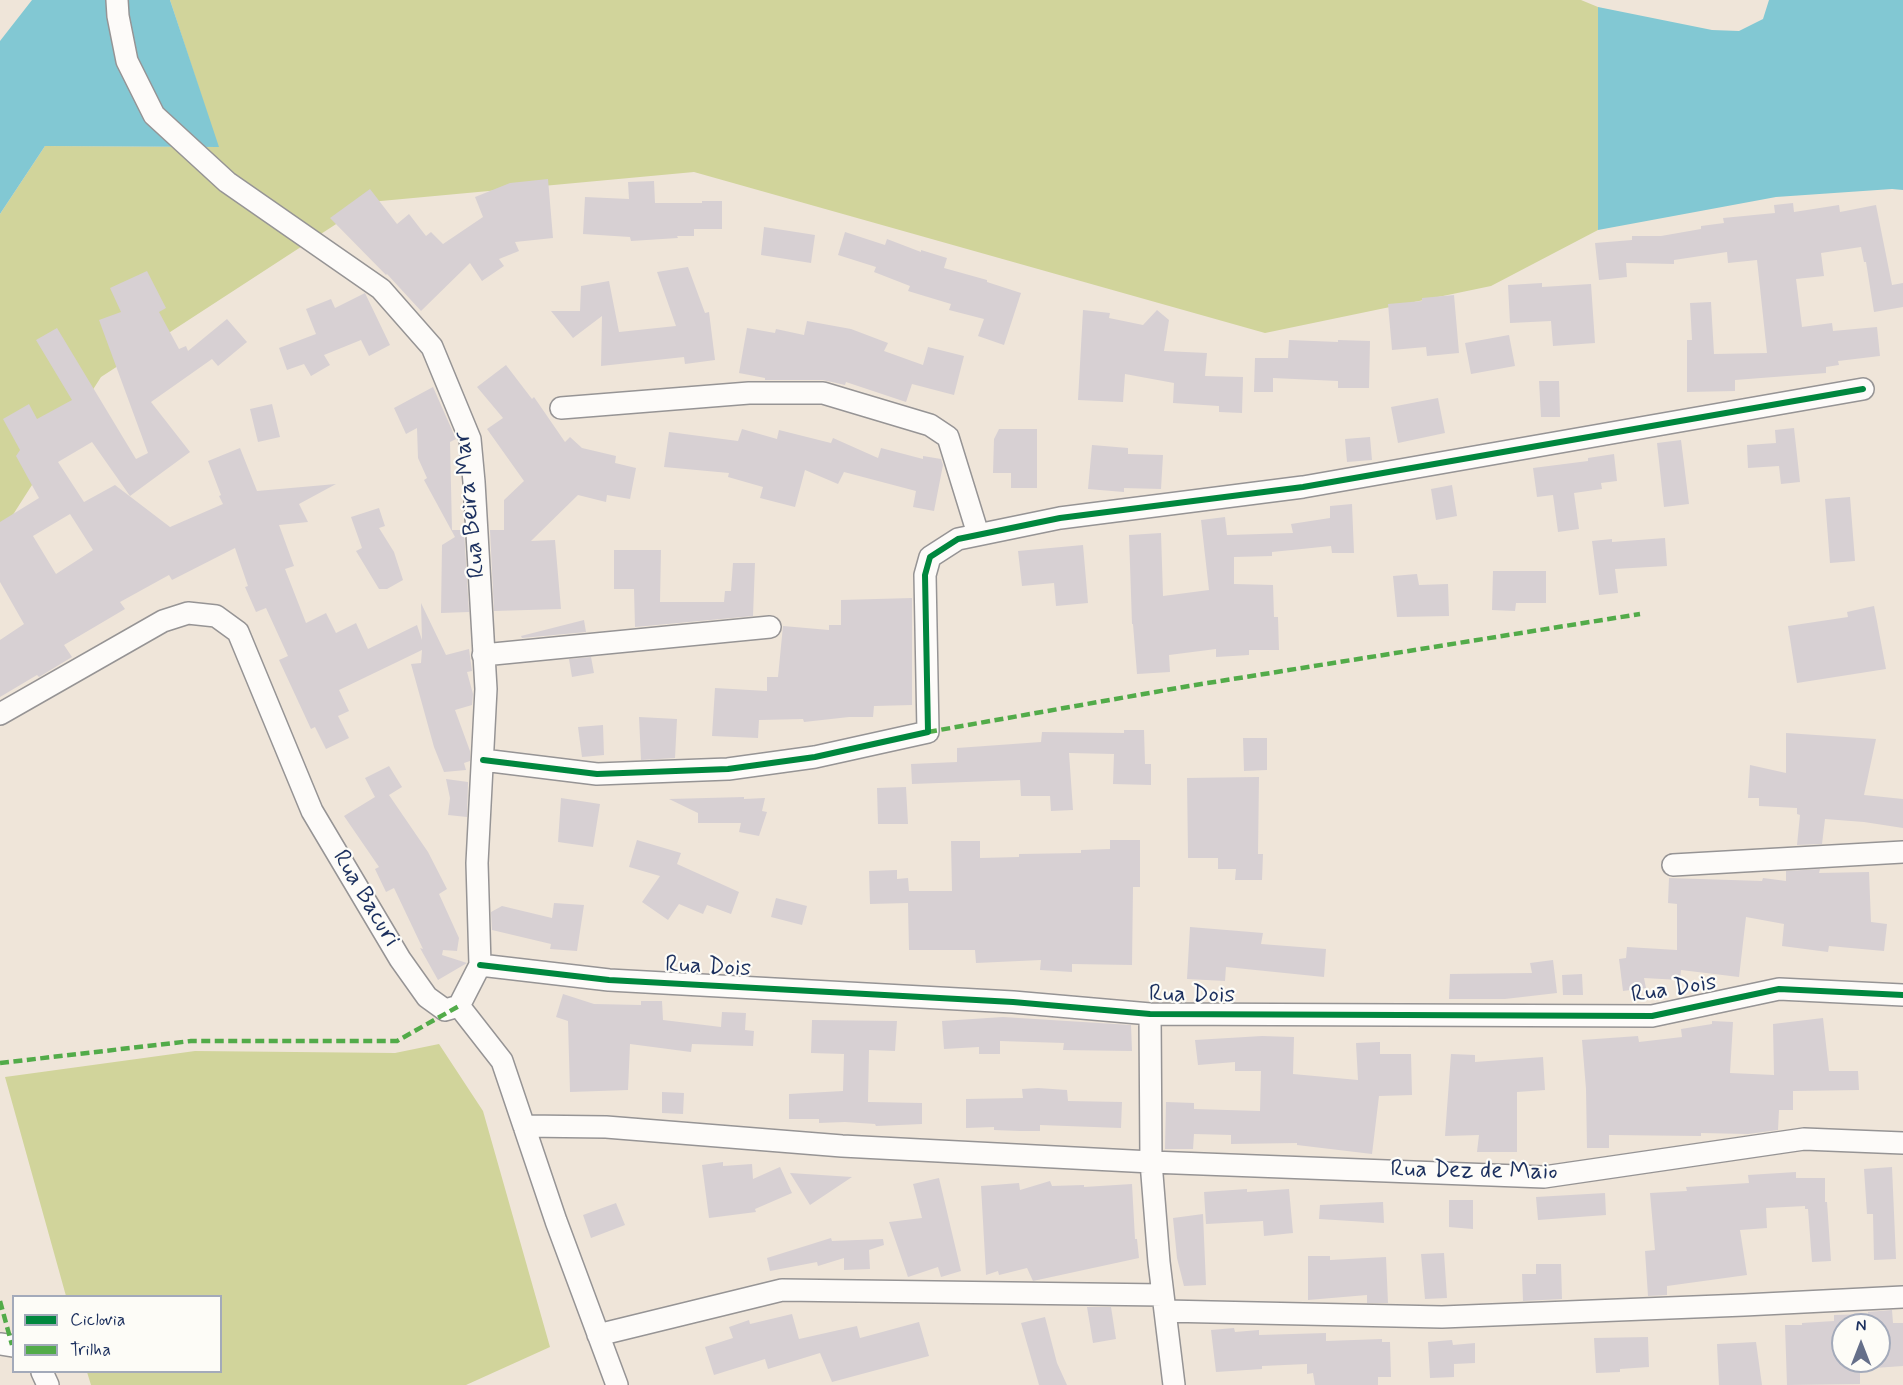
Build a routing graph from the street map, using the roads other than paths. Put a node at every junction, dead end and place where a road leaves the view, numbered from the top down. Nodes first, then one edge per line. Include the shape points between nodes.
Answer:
1 (117, 0) edge
2 (1863, 389) dead end
3 (561, 408) dead end
4 (978, 534) junction
5 (771, 627) dead end
6 (483, 655) junction
7 (0, 714) edge
8 (483, 760) junction
9 (1903, 852) edge
10 (1673, 865) dead end
11 (480, 965) junction
12 (1903, 995) edge
13 (459, 1006) junction
14 (1150, 1014) junction
15 (524, 1126) junction
16 (1903, 1143) edge
17 (1151, 1162) junction
18 (1903, 1297) edge
19 (1164, 1303) junction
20 (598, 1335) junction
21 (617, 1385) edge
22 (1174, 1385) edge

1 - 6 street, Rua Beira Mar via 127,61 154,116 227,182 381,289 432,347 470,439
2 - 4 street via 1304,487 1060,518
3 - 4 street via 749,393 823,393 930,424 948,437
4 - 8 street via 958,539 930,557 925,575 928,732 815,757 728,769 597,774
5 - 6 street
6 - 8 street, Rua Beira Mar
7 - 13 street, Rua Bacuri via 163,621 188,613 216,616 238,632 312,812 400,959 427,997 445,1010
8 - 11 street, Rua Beira Mar via 477,863
9 - 10 street
11 - 13 street, Rua Beira Mar
11 - 14 street, Rua Dois via 609,980 1013,1002
12 - 14 street, Rua Dois via 1779,989 1652,1016
13 - 15 street via 502,1061
14 - 17 street
15 - 17 street, Rua Dez de Maio via 606,1127 842,1146
15 - 20 street
16 - 17 street, Rua Dez de Maio via 1804,1138 1544,1177
17 - 19 street
18 - 19 street via 1442,1317
19 - 20 street via 782,1290
19 - 22 street
20 - 21 street

